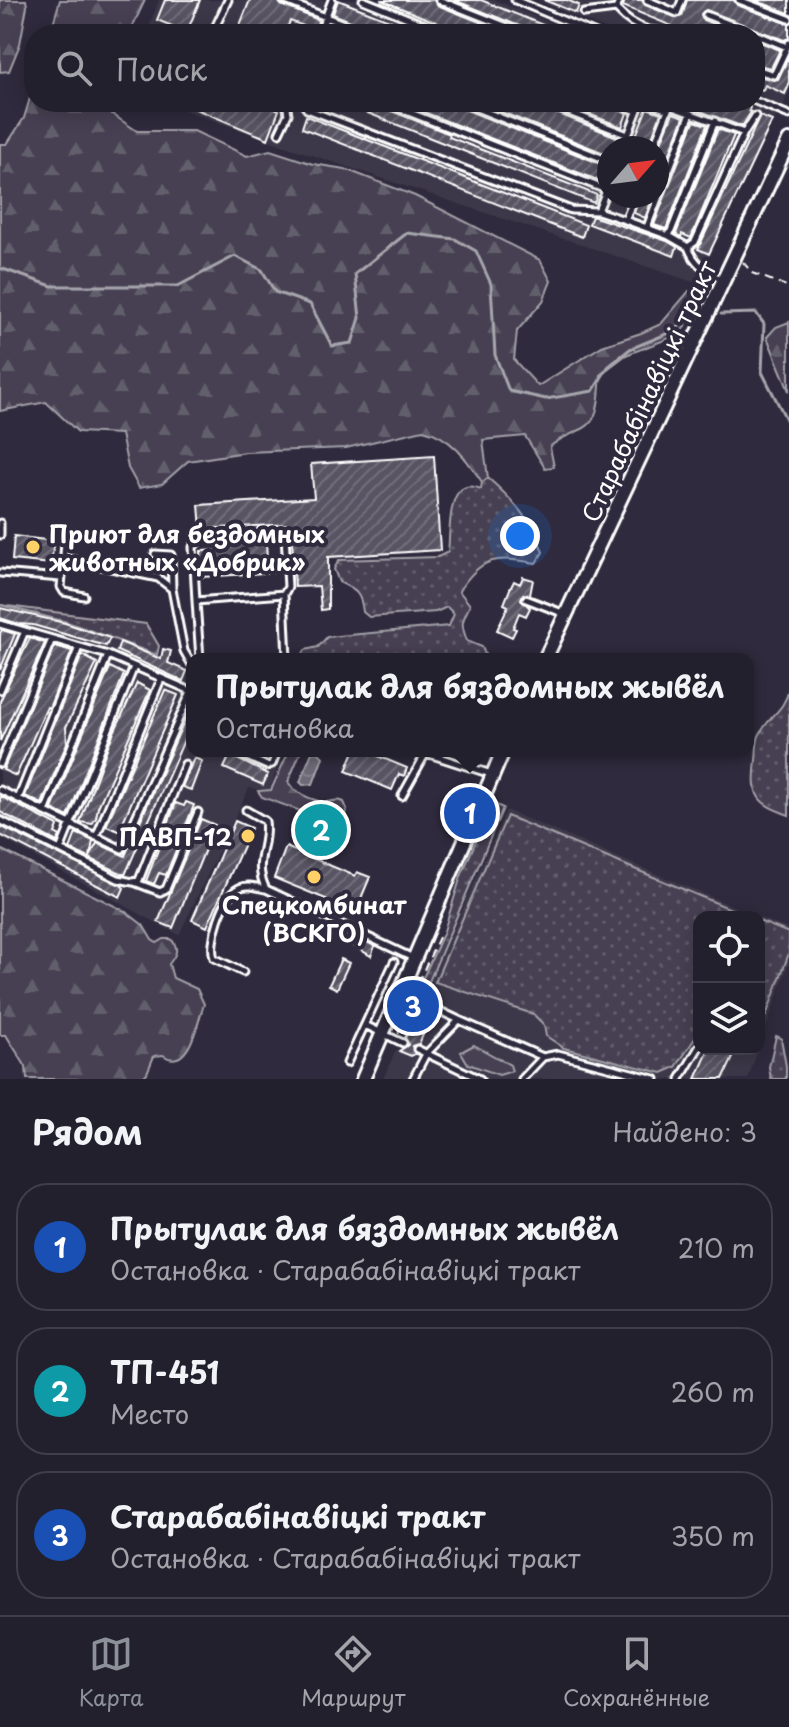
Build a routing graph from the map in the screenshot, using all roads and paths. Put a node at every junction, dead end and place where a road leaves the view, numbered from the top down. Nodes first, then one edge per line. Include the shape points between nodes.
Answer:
1 (228, 0) edge
2 (283, 0) edge
3 (332, 0) edge
4 (363, 0) edge
5 (439, 0) edge
6 (515, 0) edge
7 (620, 0) edge
8 (649, 0) edge
9 (682, 0) edge
10 (739, 0) edge
11 (616, 9) junction
12 (584, 13) dead end
13 (706, 15) dead end
14 (325, 17) junction
15 (789, 19) edge
16 (217, 24) edge
17 (323, 24) edge
18 (343, 24) edge
19 (422, 24) edge
20 (500, 24) edge
21 (572, 24) edge
22 (636, 24) edge
23 (729, 24) edge
24 (765, 38) edge
25 (788, 45) edge
26 (765, 72) edge
27 (765, 105) edge
28 (288, 112) edge
29 (314, 112) edge
30 (408, 112) edge
31 (486, 112) edge
32 (569, 112) edge
33 (637, 112) edge
34 (668, 112) edge
35 (688, 112) edge
36 (691, 113) junction
37 (789, 115) edge
38 (755, 116) dead end
39 (715, 121) junction
40 (279, 133) dead end
41 (744, 133) junction
42 (628, 135) joint
43 (658, 136) edge
44 (789, 141) edge
45 (597, 156) edge
46 (597, 186) edge
47 (599, 208) edge
48 (630, 208) edge
49 (598, 211) junction
50 (625, 220) junction
51 (647, 227) junction
52 (669, 236) junction
53 (688, 247) junction
54 (737, 255) junction
55 (725, 282) junction
56 (789, 287) edge
57 (0, 523) edge
58 (261, 531) dead end
59 (66, 532) dead end
60 (0, 535) edge
61 (234, 536) dead end
62 (155, 554) dead end
63 (64, 558) junction
64 (0, 573) edge
65 (61, 578) junction
66 (172, 589) junction
67 (284, 594) junction
68 (84, 596) dead end
69 (526, 599) dead end
70 (196, 601) junction
71 (565, 615) junction
72 (0, 624) edge
73 (25, 631) junction
74 (52, 639) junction
75 (79, 647) junction
76 (200, 653) edge
77 (287, 653) edge
78 (548, 653) edge
79 (186, 654) edge
80 (108, 655) junction
81 (134, 667) junction
82 (161, 679) junction
83 (186, 688) edge
84 (0, 690) edge
85 (186, 702) edge
86 (247, 757) edge
87 (275, 757) edge
88 (421, 757) edge
89 (439, 757) edge
90 (500, 757) edge
91 (0, 764) edge
92 (185, 764) dead end
93 (492, 774) junction
94 (0, 790) edge
95 (402, 796) dead end
96 (18, 799) junction
97 (246, 810) dead end
98 (45, 812) junction
99 (198, 812) dead end
100 (0, 820) edge
101 (71, 824) junction
102 (96, 837) junction
103 (60, 850) junction
104 (133, 882) junction
105 (266, 889) junction
106 (440, 935) dead end
107 (414, 958) junction
108 (394, 962) dead end
109 (243, 972) dead end
110 (425, 1004) dead end
111 (459, 1020) junction
112 (365, 1025) junction
113 (383, 1034) junction
114 (403, 1043) joint
115 (417, 1049) dead end
116 (426, 1054) junction
117 (694, 1055) edge
118 (543, 1057) junction
119 (347, 1063) dead end
120 (363, 1079) edge
121 (413, 1079) edge
122 (480, 1079) edge
123 (522, 1079) edge
124 (655, 1079) edge
125 (680, 1079) edge

1 - 16 lane
2 - 14 lane
3 - 14 lane
4 - 19 lane
5 - 20 lane
6 - 21 lane
7 - 11 lane
8 - 9 lane via 677,13
10 - 15 lane
11 - 12 lane
11 - 22 lane
13 - 23 lane
14 - 17 lane
14 - 18 lane
24 - 25 lane
25 - 26 lane via 774,75
27 - 37 lane
28 - 40 lane
29 - 49 lane via 571,210
30 - 46 lane
31 - 45 lane
32 - 42 lane
33 - 42 lane
34 - 43 lane
35 - 36 lane
36 - 39 lane
36 - 51 lane
38 - 41 lane
39 - 41 lane
39 - 52 lane
41 - 53 lane via 695,242
44 - 54 street, Старабабінавіцкі тракт
47 - 49 lane
48 - 50 lane
49 - 50 lane
50 - 51 lane
51 - 52 lane
52 - 53 lane
53 - 55 lane via 701,267
54 - 55 street, Старабабінавіцкі тракт
54 - 56 path via 752,273
55 - 71 street, Старабабінавіцкі тракт
57 - 60 lane
58 - 67 lane via 285,535
59 - 63 lane
61 - 70 lane via 201,538 193,547
62 - 66 lane via 171,555
63 - 65 lane
63 - 66 lane via 158,578
64 - 65 lane
65 - 68 lane via 64,592
66 - 79 lane
67 - 70 lane
67 - 77 lane
69 - 71 lane
70 - 76 lane
71 - 78 street, Старабабінавіцкі тракт
72 - 73 lane
73 - 74 lane
73 - 84 lane
74 - 75 lane
74 - 91 lane
75 - 80 lane
75 - 96 lane
80 - 81 lane
80 - 98 lane
81 - 82 lane
81 - 101 lane
82 - 83 lane
82 - 102 lane
85 - 102 lane via 122,849
86 - 87 lane via 267,766
88 - 95 lane
89 - 93 lane
90 - 93 street
92 - 104 lane via 139,880
93 - 107 street
94 - 96 lane
96 - 98 lane
97 - 105 lane via 265,821 259,862
98 - 101 lane
99 - 104 lane via 166,889 160,892
100 - 103 lane
101 - 102 lane
101 - 103 lane
103 - 104 lane
105 - 107 lane
105 - 109 lane via 239,887 212,936 214,958
106 - 114 path via 398,1026
107 - 113 street
108 - 112 lane
110 - 111 lane
111 - 116 lane
111 - 118 lane
112 - 113 lane
112 - 119 lane
113 - 114 lane
113 - 120 street
115 - 116 lane
116 - 121 lane
116 - 122 lane
117 - 125 lane
118 - 123 lane
118 - 124 lane via 558,1054

